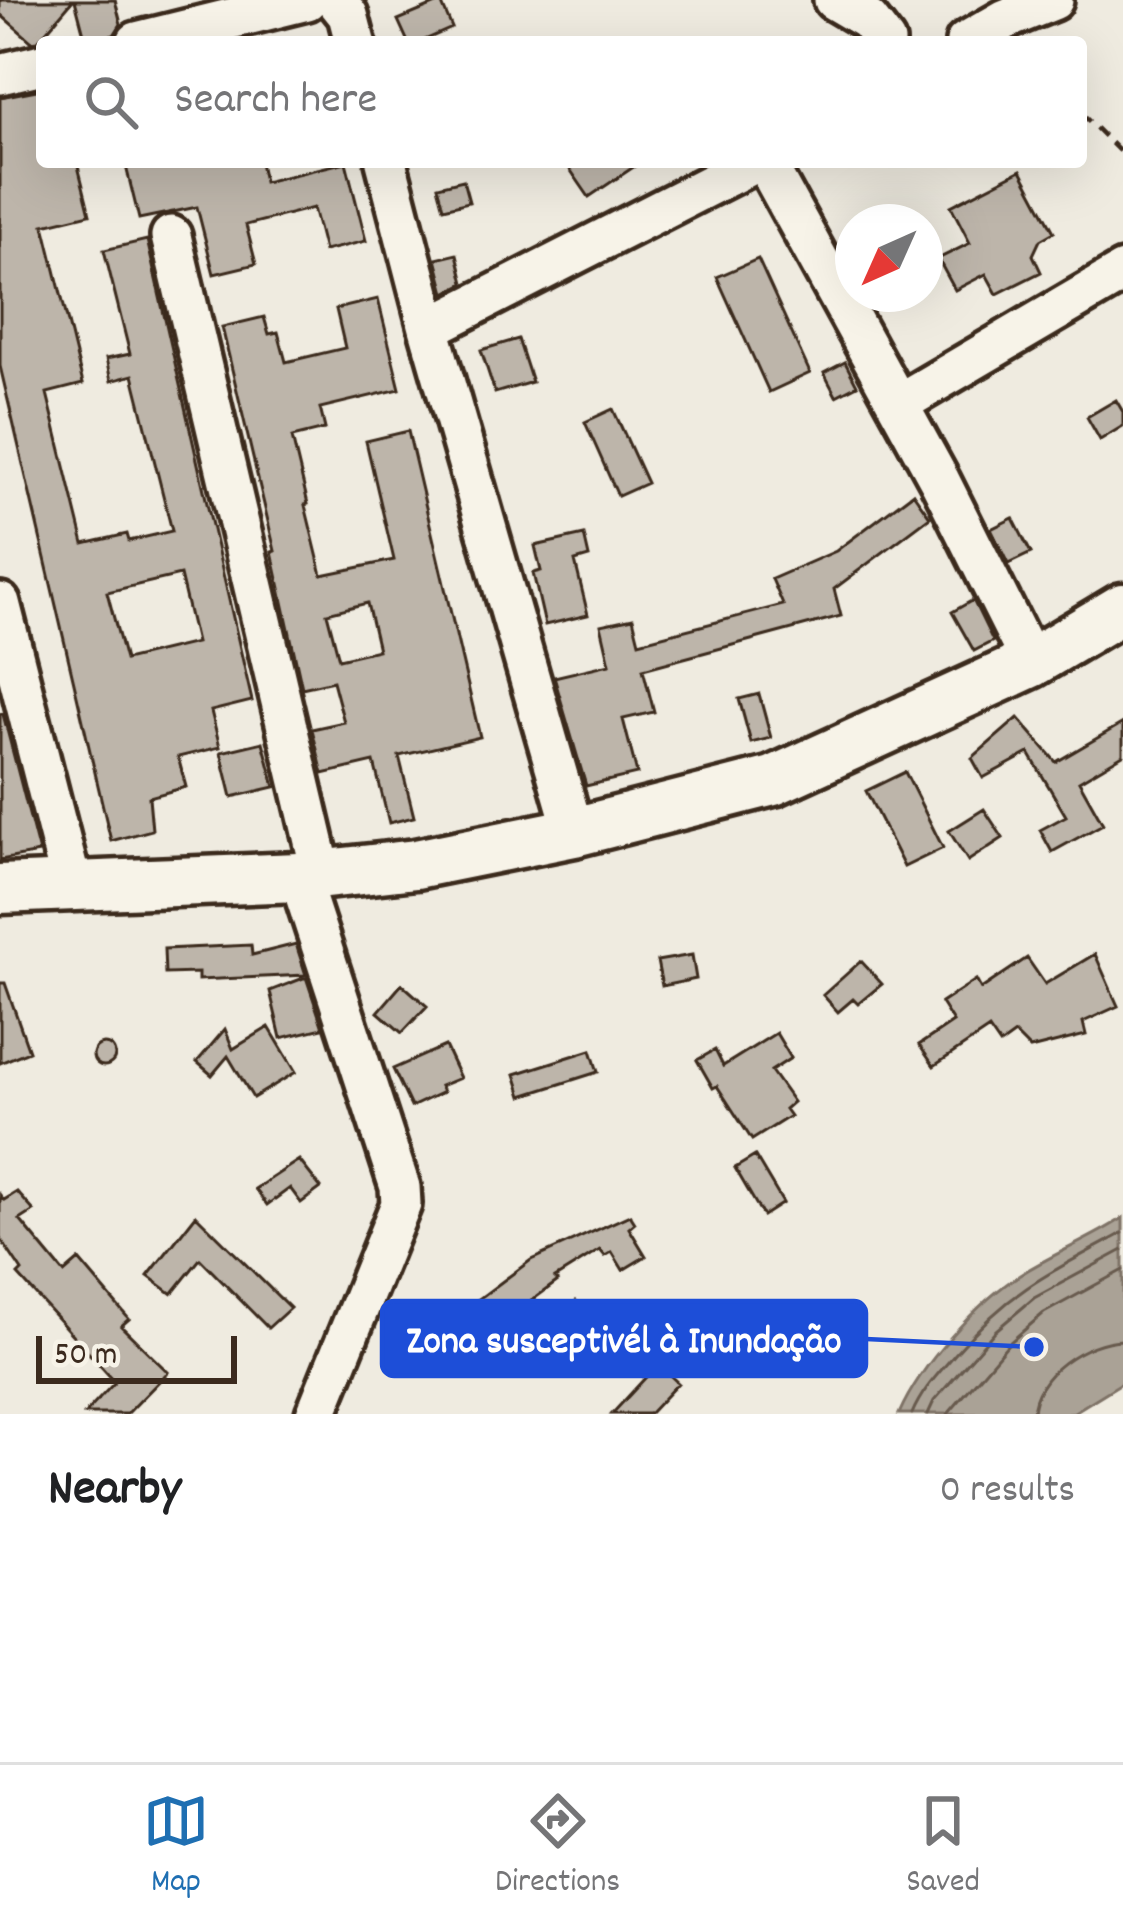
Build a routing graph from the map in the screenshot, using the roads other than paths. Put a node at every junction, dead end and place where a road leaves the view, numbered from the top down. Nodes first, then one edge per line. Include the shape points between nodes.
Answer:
1 (307, 0) edge
2 (338, 0) edge
3 (833, 0) edge
4 (1053, 0) edge
5 (245, 8) edge
6 (156, 36) edge
7 (353, 36) edge
8 (880, 36) edge
9 (976, 36) edge
10 (36, 65) edge
11 (0, 74) edge
12 (388, 168) edge
13 (743, 168) edge
14 (767, 168) edge
15 (170, 236) dead end
16 (1123, 272) edge
17 (429, 328) junction
18 (898, 404) junction
19 (0, 603) edge
20 (1123, 608) edge
21 (1031, 663) junction
22 (574, 832) junction
23 (310, 876) junction
24 (72, 886) junction
25 (0, 889) edge
26 (316, 1414) edge

1 - 5 lane
2 - 7 lane
3 - 8 lane
4 - 9 lane
5 - 6 lane
10 - 11 lane
12 - 17 lane
13 - 17 lane
14 - 18 lane
15 - 23 lane
16 - 18 lane
17 - 22 lane
18 - 21 lane
19 - 24 lane
20 - 21 main road
21 - 22 main road via 773,781
22 - 23 main road
23 - 24 main road
23 - 26 lane via 400,1187
24 - 25 main road

